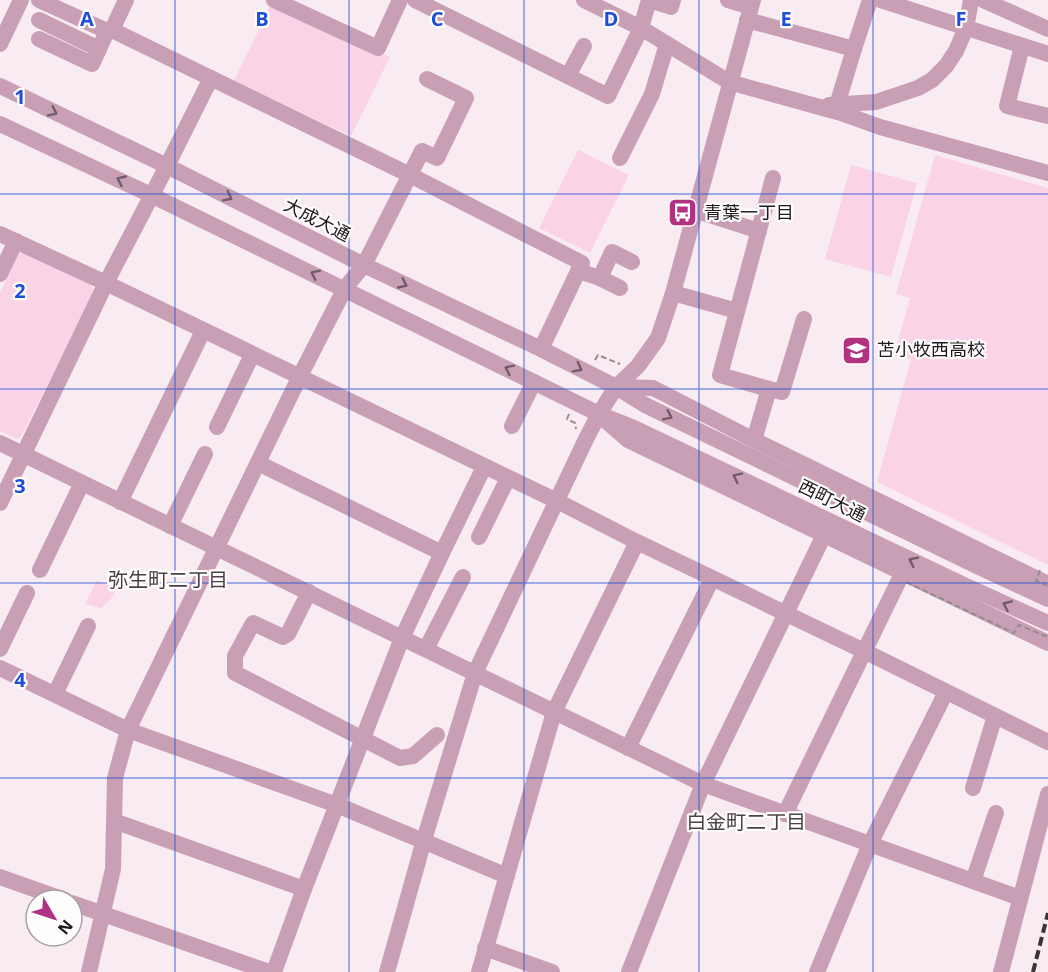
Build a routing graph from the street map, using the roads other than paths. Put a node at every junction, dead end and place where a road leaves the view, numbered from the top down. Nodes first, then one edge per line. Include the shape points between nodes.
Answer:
1 (21, 0) edge
2 (39, 0) edge
3 (126, 0) edge
4 (274, 0) edge
5 (400, 0) edge
6 (415, 0) edge
7 (584, 0) edge
8 (649, 0) edge
9 (673, 0) edge
10 (728, 0) edge
11 (870, 0) edge
12 (879, 0) edge
13 (971, 0) edge
14 (983, 0) edge
15 (750, 9) edge
16 (39, 20) dead end
17 (641, 28) junction
18 (966, 28) junction
19 (1048, 28) edge
20 (110, 31) junction
21 (39, 39) dead end
22 (0, 44) edge
23 (667, 44) junction
24 (584, 46) dead end
25 (1022, 46) junction
26 (99, 49) junction
27 (854, 49) junction
28 (1048, 54) edge
29 (568, 76) junction
30 (211, 78) junction
31 (427, 79) dead end
32 (729, 82) junction
33 (0, 86) edge
34 (876, 102) junction
35 (807, 103) junction
36 (837, 105) junction
37 (1048, 116) edge
38 (0, 124) edge
39 (880, 127) junction
40 (620, 158) dead end
41 (167, 166) junction
42 (1048, 173) edge
43 (410, 175) junction
44 (773, 178) dead end
45 (151, 195) junction
46 (694, 210) junction
47 (759, 231) junction
48 (0, 234) edge
49 (16, 241) junction
50 (632, 262) dead end
51 (364, 265) junction
52 (579, 271) junction
53 (0, 274) edge
54 (600, 278) junction
55 (106, 283) junction
56 (345, 288) junction
57 (620, 288) dead end
58 (673, 293) junction
59 (737, 311) junction
60 (804, 319) dead end
61 (203, 331) junction
62 (541, 349) junction
63 (252, 355) junction
64 (299, 378) junction
65 (534, 382) junction
66 (616, 387) junction
67 (769, 388) junction
68 (599, 414) junction
69 (512, 426) dead end
70 (217, 427) dead end
71 (754, 440) junction
72 (0, 443) edge
73 (23, 454) junction
74 (205, 454) dead end
75 (258, 463) junction
76 (484, 467) junction
77 (508, 478) junction
78 (82, 483) junction
79 (556, 501) junction
80 (0, 502) edge
81 (120, 502) junction
82 (170, 526) junction
83 (824, 535) junction
84 (479, 537) dead end
85 (637, 542) junction
86 (217, 548) junction
87 (442, 553) junction
88 (40, 570) dead end
89 (463, 577) dead end
90 (904, 577) junction
91 (712, 579) junction
92 (1045, 580) edge
93 (309, 592) junction
94 (27, 593) dead end
95 (1048, 599) edge
96 (785, 614) junction
97 (1048, 623) edge
98 (88, 626) dead end
99 (402, 638) junction
100 (1048, 643) edge
101 (0, 649) edge
102 (426, 649) junction
103 (864, 651) junction
104 (0, 668) edge
105 (476, 673) junction
106 (946, 692) junction
107 (55, 694) junction
108 (554, 712) junction
109 (995, 716) junction
110 (128, 730) junction
111 (437, 735) dead end
112 (363, 738) junction
113 (1048, 742) edge
114 (628, 748) junction
115 (703, 784) junction
116 (973, 788) dead end
117 (1048, 794) edge
118 (337, 805) junction
119 (996, 813) dead end
120 (785, 814) junction
121 (114, 821) junction
122 (424, 840) junction
123 (870, 844) junction
124 (507, 876) junction
125 (0, 877) edge
126 (973, 881) junction
127 (31, 888) edge
128 (304, 889) junction
129 (1020, 898) junction
130 (84, 907) edge
131 (103, 914) junction
132 (485, 948) junction
133 (89, 972) edge
134 (271, 972) edge
135 (387, 972) edge
136 (479, 972) edge
137 (552, 972) edge
138 (629, 972) edge
139 (817, 972) edge
140 (1001, 972) edge

1 - 22 street
2 - 20 street
3 - 20 street
4 - 5 street via 378,48
6 - 29 street
7 - 17 street
8 - 9 street via 671,7
8 - 17 street
10 - 15 street
11 - 27 street
12 - 18 street
13 - 18 street
14 - 19 street
15 - 27 street
15 - 32 street
16 - 26 street
17 - 23 street
17 - 29 street via 608,96
18 - 25 street
18 - 34 street via 956,51 932,80
20 - 26 street
20 - 30 street
21 - 26 street via 92,64
23 - 32 street
23 - 40 street via 652,94
24 - 29 street
25 - 28 street
25 - 37 street via 1007,106
27 - 36 street
30 - 41 street
30 - 43 street
31 - 43 street via 466,98 437,158 422,151
32 - 35 street
32 - 46 street
33 -> 41 street, 大成大通
34 - 36 street
34 - 39 street
35 - 36 street
35 - 39 street
45 -> 38 street
39 - 42 street
41 - 45 street
41 -> 51 street, 大成大通
43 - 51 street
43 - 52 street via 582,263
44 - 47 street
45 - 55 street
56 -> 45 street
46 - 47 street
46 - 58 street
47 - 59 street
48 - 49 street
49 - 53 street
49 - 55 street
50 - 54 street via 612,252
51 - 56 street
51 -> 62 street, 大成大通
52 - 54 street
52 - 62 street
54 - 57 street
55 - 61 street
55 - 73 street
56 - 64 street
65 -> 56 street
58 - 59 street
58 - 66 street via 658,338 638,366
59 - 67 street via 720,375
60 - 67 street via 782,392
61 - 63 street
61 - 81 street
62 -> 66 street, 大成大通
63 - 64 street
63 - 70 street
64 - 75 street
64 - 76 street
65 - 68 street
65 - 69 street
66 - 68 street
66 - 71 street via 653,388
66 -> 95 street, 西町大通 via 645,405
67 - 71 street
68 - 79 street
68 - 83 street via 627,441
97 -> 68 street, 西町大通
71 - 92 street
72 - 73 street
73 - 78 street
73 - 80 street
74 - 82 street
75 - 86 street
75 - 87 street
76 - 77 street
76 - 87 street
77 - 79 street
77 - 84 street
78 - 81 street
78 - 88 street
79 - 85 street
79 - 105 street
81 - 82 street
82 - 86 street
83 - 90 street
83 - 96 street
85 - 91 street
85 - 108 street
86 - 93 street
86 - 110 street
87 - 99 street
89 - 102 street
90 - 100 street
90 - 103 street
91 - 96 street
91 - 114 street
93 - 99 street
93 - 112 street via 283,637 253,623 235,656 236,673
94 - 101 street
96 - 103 street
96 - 115 street
98 - 107 street
99 - 102 street
99 - 112 street
102 - 105 street
103 - 106 street
103 - 120 street
104 - 107 street
105 - 108 street
105 - 122 street
106 - 109 street
106 - 123 street
107 - 110 street
108 - 114 street
108 - 124 street
109 - 113 street
109 - 116 street
110 - 118 street
110 - 121 street via 115,778
111 - 112 street via 413,756 400,758
112 - 118 street
114 - 115 street
115 - 120 street
115 - 138 street
117 - 129 street
118 - 122 street
118 - 128 street
119 - 126 street
120 - 123 street
121 - 128 street
121 - 131 street via 113,869
122 - 124 street
122 - 135 street
123 - 126 street
123 - 139 street
124 - 132 street
125 - 127 street
126 - 129 street
128 - 134 street
129 - 140 street
130 - 131 street
131 - 133 street
131 - 134 street
132 - 136 street
132 - 137 street

